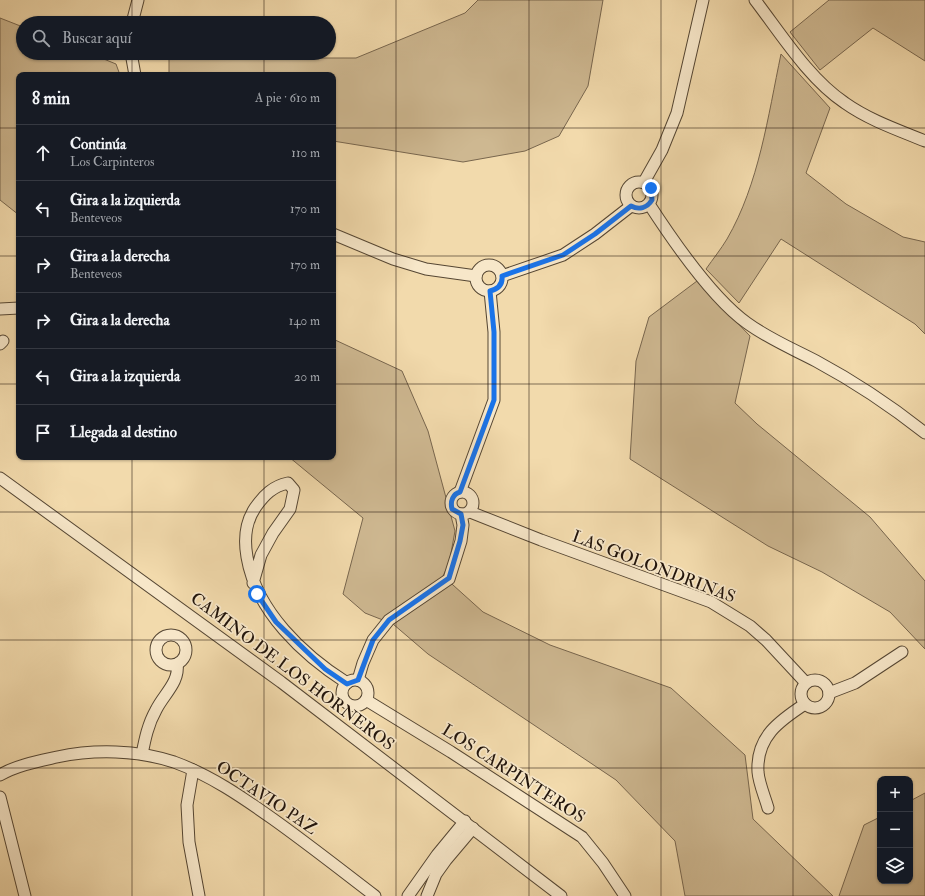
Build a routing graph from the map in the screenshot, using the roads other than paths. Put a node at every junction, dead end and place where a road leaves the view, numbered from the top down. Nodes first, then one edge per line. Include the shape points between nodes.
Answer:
1 (138, 0) edge
2 (704, 0) edge
3 (755, 0) edge
4 (134, 16) edge
5 (132, 60) edge
6 (134, 72) edge
7 (925, 141) edge
8 (644, 182) junction
9 (649, 204) junction
10 (631, 206) junction
11 (336, 235) edge
12 (476, 276) junction
13 (502, 276) junction
14 (490, 291) junction
15 (16, 308) edge
16 (0, 309) edge
17 (925, 433) edge
18 (0, 478) edge
19 (460, 492) junction
20 (465, 513) junction
21 (254, 583) junction
22 (902, 652) dead end
23 (177, 664) dead end
24 (358, 680) junction
25 (806, 683) junction
26 (347, 684) junction
27 (829, 693) junction
28 (366, 700) junction
29 (805, 704) junction
30 (142, 754) junction
31 (193, 770) junction
32 (0, 775) edge
33 (0, 797) edge
34 (768, 808) dead end
35 (469, 824) junction
36 (25, 896) edge
37 (199, 896) edge
38 (375, 896) edge
39 (408, 896) edge
40 (427, 896) edge
41 (561, 896) edge
42 (625, 896) edge

1 - 4 street
2 - 8 street via 677,113 662,150
3 - 7 street via 810,71 845,104
5 - 6 street
8 - 9 street via 652,192
8 - 10 street via 632,184 627,190 626,199
9 - 10 street via 642,208
9 - 17 street via 699,273 726,305 746,323 891,406
10 - 13 street via 563,255
11 - 12 street via 393,260
12 - 13 street via 483,266 491,265 499,268
12 - 14 street via 479,287
13 - 14 street via 498,288
14 - 19 street via 494,332 494,400
15 - 16 street
18 - 35 street, CAMINO DE LOS HORNEROS via 281,682
19 - 20 street via 468,493 473,498 473,506
19 - 20 street via 452,498 451,505 455,511
20 - 24 street via 449,578 389,620 373,640
20 - 25 street, LAS GOLONDRINAS via 711,602 750,626
21 - 21 street via 261,555 290,508 294,490 288,483 278,485 264,496 250,515 245,532 245,548
21 - 26 street via 257,594 276,622 325,669
22 - 27 street via 855,683
23 - 30 street via 178,671 174,682 156,709 147,730
24 - 26 street
24 - 28 street via 367,688
25 - 27 street via 819,680 826,685
25 - 29 street via 801,691
26 - 28 street via 343,691 347,702 359,705
27 - 29 street via 823,706 814,708
28 - 42 street, LOS CARPINTEROS via 582,837
29 - 34 street via 781,719 765,738 758,773
30 - 31 street, OCTAVIO PAZ
30 - 32 street, OCTAVIO PAZ via 104,751 74,753 37,761
31 - 37 street via 187,805 189,842
31 - 38 street, OCTAVIO PAZ via 247,800
33 - 36 street
35 - 39 street via 437,854
35 - 40 street via 436,874
35 - 41 street, CAMINO DE LOS HORNEROS

